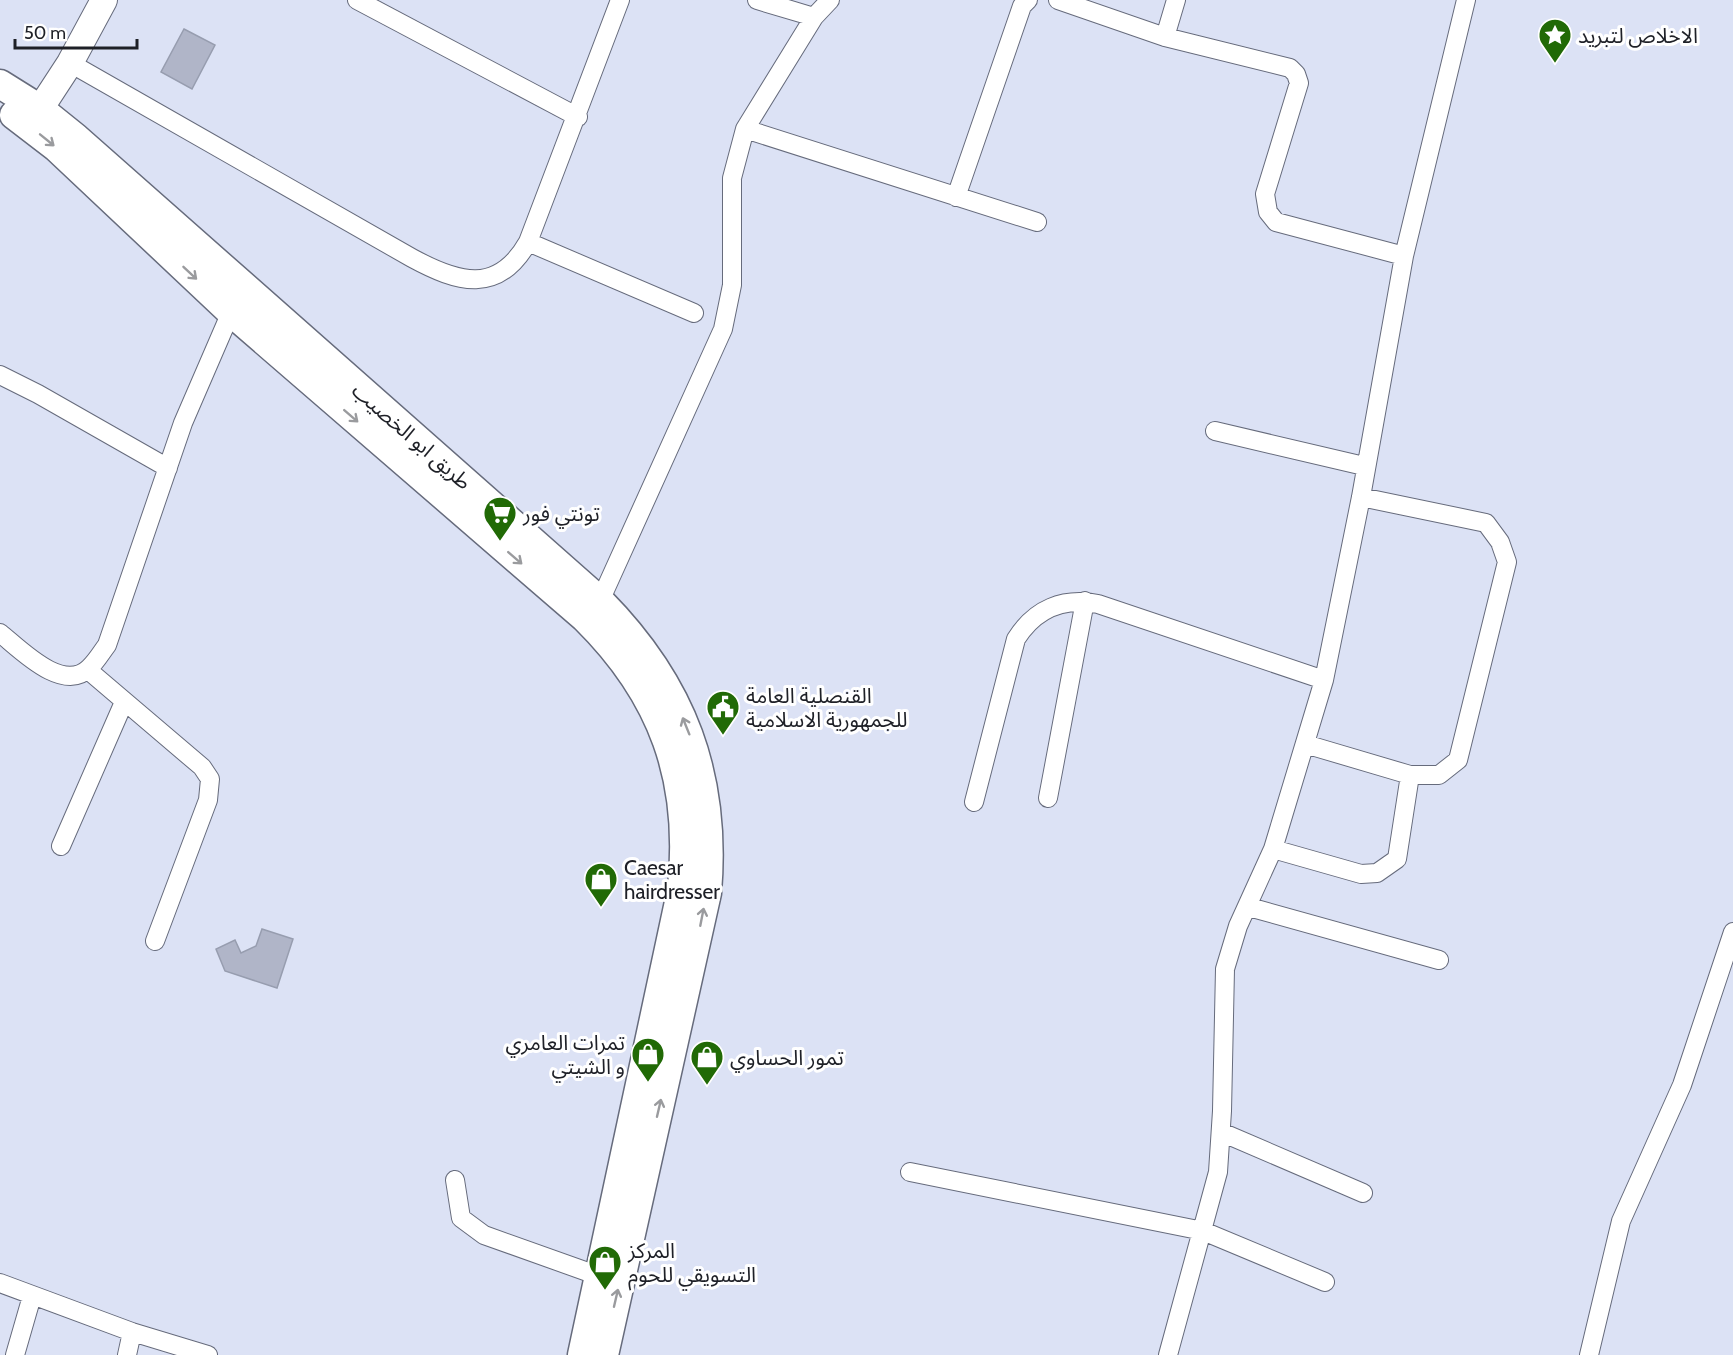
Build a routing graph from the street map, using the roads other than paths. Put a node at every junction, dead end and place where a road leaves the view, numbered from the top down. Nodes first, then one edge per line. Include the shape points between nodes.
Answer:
1 (104, 0) edge
2 (357, 0) edge
3 (620, 0) edge
4 (757, 0) edge
5 (830, 0) edge
6 (1028, 0) edge
7 (1058, 0) edge
8 (1176, 0) edge
9 (1466, 0) edge
10 (814, 17) junction
11 (1165, 37) junction
12 (70, 63) junction
13 (0, 84) edge
14 (0, 106) edge
15 (40, 109) junction
16 (578, 117) junction
17 (745, 129) junction
18 (956, 196) junction
19 (1036, 222) dead end
20 (528, 242) junction
21 (1404, 256) junction
22 (231, 312) junction
23 (694, 314) dead end
24 (0, 375) edge
25 (331, 382) junction
26 (1215, 431) dead end
27 (1364, 466) junction
28 (168, 468) junction
29 (1361, 497) junction
30 (600, 602) junction
31 (1085, 602) junction
32 (0, 633) edge
33 (87, 670) junction
34 (1324, 680) junction
35 (124, 702) junction
36 (1305, 744) junction
37 (1410, 775) junction
38 (1048, 798) dead end
39 (974, 802) dead end
40 (61, 846) dead end
41 (1273, 849) junction
42 (1249, 907) junction
43 (1733, 932) edge
44 (155, 940) dead end
45 (1439, 960) dead end
46 (1221, 1132) junction
47 (910, 1172) dead end
48 (455, 1180) dead end
49 (1363, 1193) dead end
50 (1203, 1231) junction
51 (599, 1276) junction
52 (1325, 1281) dead end
53 (0, 1283) edge
54 (32, 1296) junction
55 (132, 1332) junction
56 (15, 1355) edge
57 (127, 1355) edge
58 (207, 1355) edge
59 (582, 1355) edge
60 (604, 1355) edge
61 (1168, 1355) edge
62 (1589, 1355) edge

1 - 12 street
2 - 16 street
3 - 16 street
4 - 10 street
5 - 10 street
6 - 18 street via 1022,6
7 - 11 street
8 - 11 street
9 - 21 street
10 - 17 street
11 - 21 street via 1290,69 1296,74 1299,83 1265,194 1268,212 1276,222
12 - 15 street
12 - 20 street via 435,270 469,280 485,280 511,266
13 - 15 main road, طريق ابو الخصيب
14 -> 22 main road, طريق ابو الخصيب via 57,148
15 - 25 main road, طريق ابو الخصيب via 76,138
16 - 20 street
17 - 18 street
17 - 30 street via 732,178 732,285 723,329
18 - 19 street
20 - 23 street
21 - 27 street
22 - 25 main road, طريق ابو الخصيب
22 - 28 street
24 - 28 street
25 - 30 main road, طريق ابو الخصيب
25 -> 51 main road, طريق ابو الخصيب via 606,639 642,686 668,740 684,818 682,888
26 - 27 street
27 - 29 street
28 - 33 street via 106,645
29 - 34 street
29 - 37 street via 1486,523 1500,542 1507,562 1458,760 1439,775
60 -> 30 main road, طريق ابو الخصيب via 701,925 709,861 699,765 681,714 643,649
31 - 34 street
31 - 38 street
31 - 39 street via 1071,601 1045,610 1016,639
32 - 33 street via 49,672 65,676
33 - 35 street
34 - 36 street
35 - 40 street
35 - 44 street via 202,767 210,779 208,800
36 - 37 street
36 - 41 street
37 - 41 street via 1397,859 1377,873 1361,874
41 - 42 street
42 - 45 street
42 - 46 street via 1238,927 1225,969
43 - 62 street via 1682,1085 1621,1221
46 - 49 street
46 - 50 street via 1218,1172
47 - 50 street
48 - 51 street via 460,1218 469,1225 484,1235
50 - 52 street
50 - 61 street
51 - 59 main road, طريق ابو الخصيب
53 - 54 street
54 - 55 street
54 - 56 street
55 - 57 street
55 - 58 street

